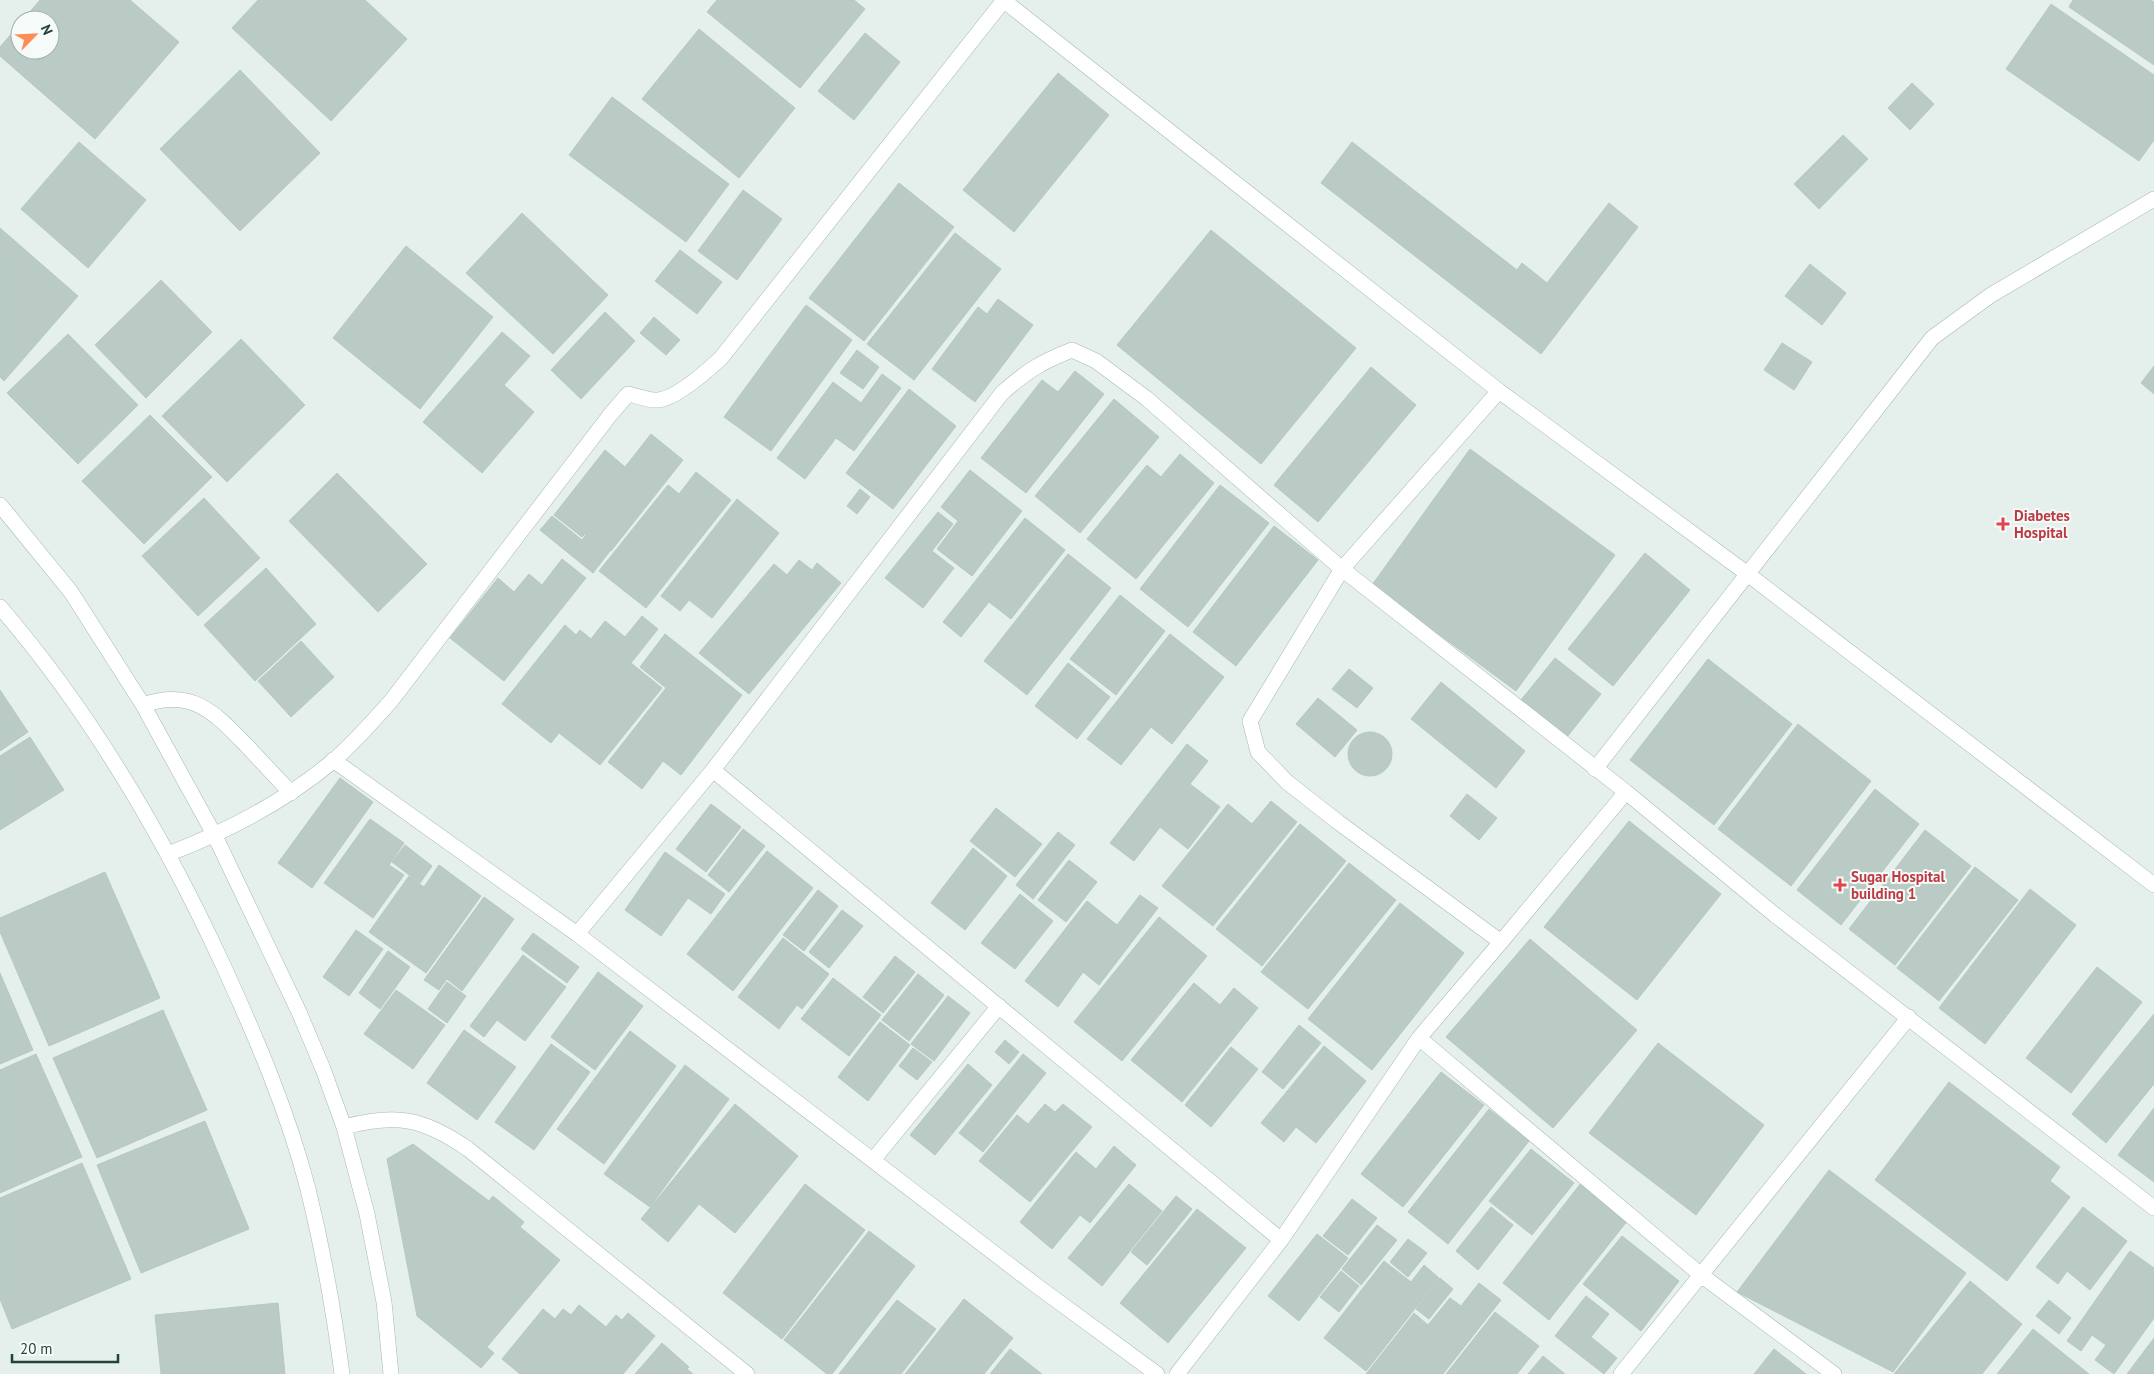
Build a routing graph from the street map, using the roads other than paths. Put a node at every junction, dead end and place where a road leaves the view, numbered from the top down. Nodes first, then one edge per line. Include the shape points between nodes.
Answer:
1 (1004, 0) edge
2 (2154, 199) edge
3 (1499, 391) junction
4 (0, 505) edge
5 (1342, 569) junction
6 (1749, 575) junction
7 (0, 606) edge
8 (143, 705) junction
9 (333, 760) junction
10 (1595, 769) junction
11 (713, 770) junction
12 (1626, 792) junction
13 (291, 793) junction
14 (215, 836) junction
15 (168, 854) junction
16 (2154, 885) edge
17 (577, 934) junction
18 (1501, 942) junction
19 (999, 1006) junction
20 (1909, 1017) junction
21 (1419, 1038) junction
22 (344, 1127) junction
23 (873, 1160) junction
24 (2154, 1208) edge
25 (1281, 1240) junction
26 (1701, 1275) junction
27 (342, 1374) edge
28 (391, 1374) edge
29 (747, 1374) edge
30 (1157, 1374) edge
31 (1176, 1374) edge
32 (1621, 1374) edge
33 (1834, 1374) edge

1 - 3 street
1 - 9 street via 721,358 701,377 659,400 628,394 391,701
2 - 6 street via 1990,295 1932,338
3 - 5 street
3 - 6 street
4 - 8 street via 71,592
5 - 10 street
5 - 11 street via 1146,398 1096,361 1072,350 1026,372 1002,393
5 - 18 street via 1250,722 1258,752 1287,782 1338,822
6 - 10 street
6 - 16 street
7 - 15 street via 74,702 122,773
8 - 13 street via 180,699 206,708 226,724
8 - 14 street
9 - 13 street
9 - 17 street
10 - 12 street
11 - 17 street
11 - 19 street
12 - 18 street
12 - 20 street via 1775,915
13 - 14 street
14 - 15 street
14 - 22 street via 299,1012
15 - 27 street via 238,998 288,1123 323,1253
17 - 23 street
18 - 21 street
19 - 23 street
19 - 25 street
20 - 24 street
20 - 26 street
21 - 25 street
21 - 26 street
22 - 28 street via 367,1214 384,1302
22 - 29 street via 369,1120 395,1119 422,1123 446,1134
23 - 30 street
25 - 31 street
26 - 32 street
26 - 33 street

